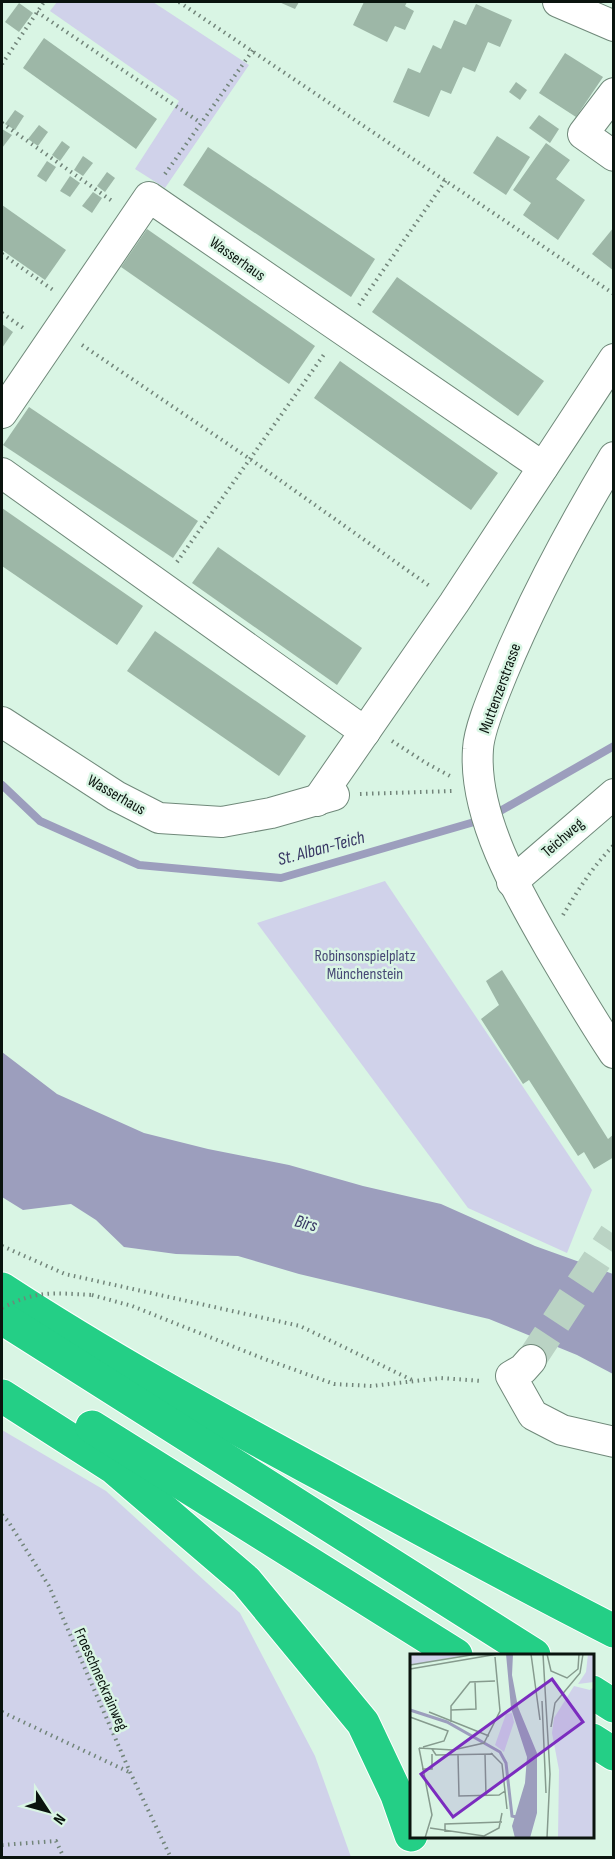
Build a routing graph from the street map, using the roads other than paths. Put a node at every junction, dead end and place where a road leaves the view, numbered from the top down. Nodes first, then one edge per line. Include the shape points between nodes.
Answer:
1 (558, 2) edge
2 (614, 26) edge
3 (614, 93) edge
4 (614, 156) edge
5 (614, 359) edge
6 (2, 413) edge
7 (614, 457) edge
8 (543, 467) junction
9 (2, 474) edge
10 (2, 722) edge
11 (367, 728) junction
12 (614, 794) edge
13 (512, 882) junction
14 (614, 1053) edge
15 (2, 1289) edge
16 (2, 1318) edge
17 (521, 1368) road end
18 (2, 1370) edge
19 (2, 1396) edge
20 (614, 1442) edge
21 (614, 1631) edge
22 (454, 1654) edge
23 (532, 1654) edge
24 (594, 1693) edge
25 (614, 1706) edge
26 (594, 1741) edge
27 (614, 1754) edge
28 (410, 1833) edge
29 (412, 1838) edge
30 (419, 1857) edge

1 - 2 street
3 - 4 street via 583,134
5 - 8 street
6 - 8 street, Wasserhaus via 142,207 341,330
7 - 13 street, Muttenzerstrasse via 524,620 492,699 478,748 479,792
8 - 11 street
9 - 11 street
10 - 11 street, Wasserhaus via 116,796 159,818 222,822 325,798
12 - 13 street, Teichweg
13 - 14 street, Muttenzerstrasse
15 - 21 highway via 65,1331 247,1434
16 - 23 highway
17 - 20 street via 534,1415 562,1430
18 - 22 highway
19 - 28 highway via 113,1467 246,1581 363,1723 397,1794
24 - 25 highway
26 - 27 highway
29 - 30 highway

